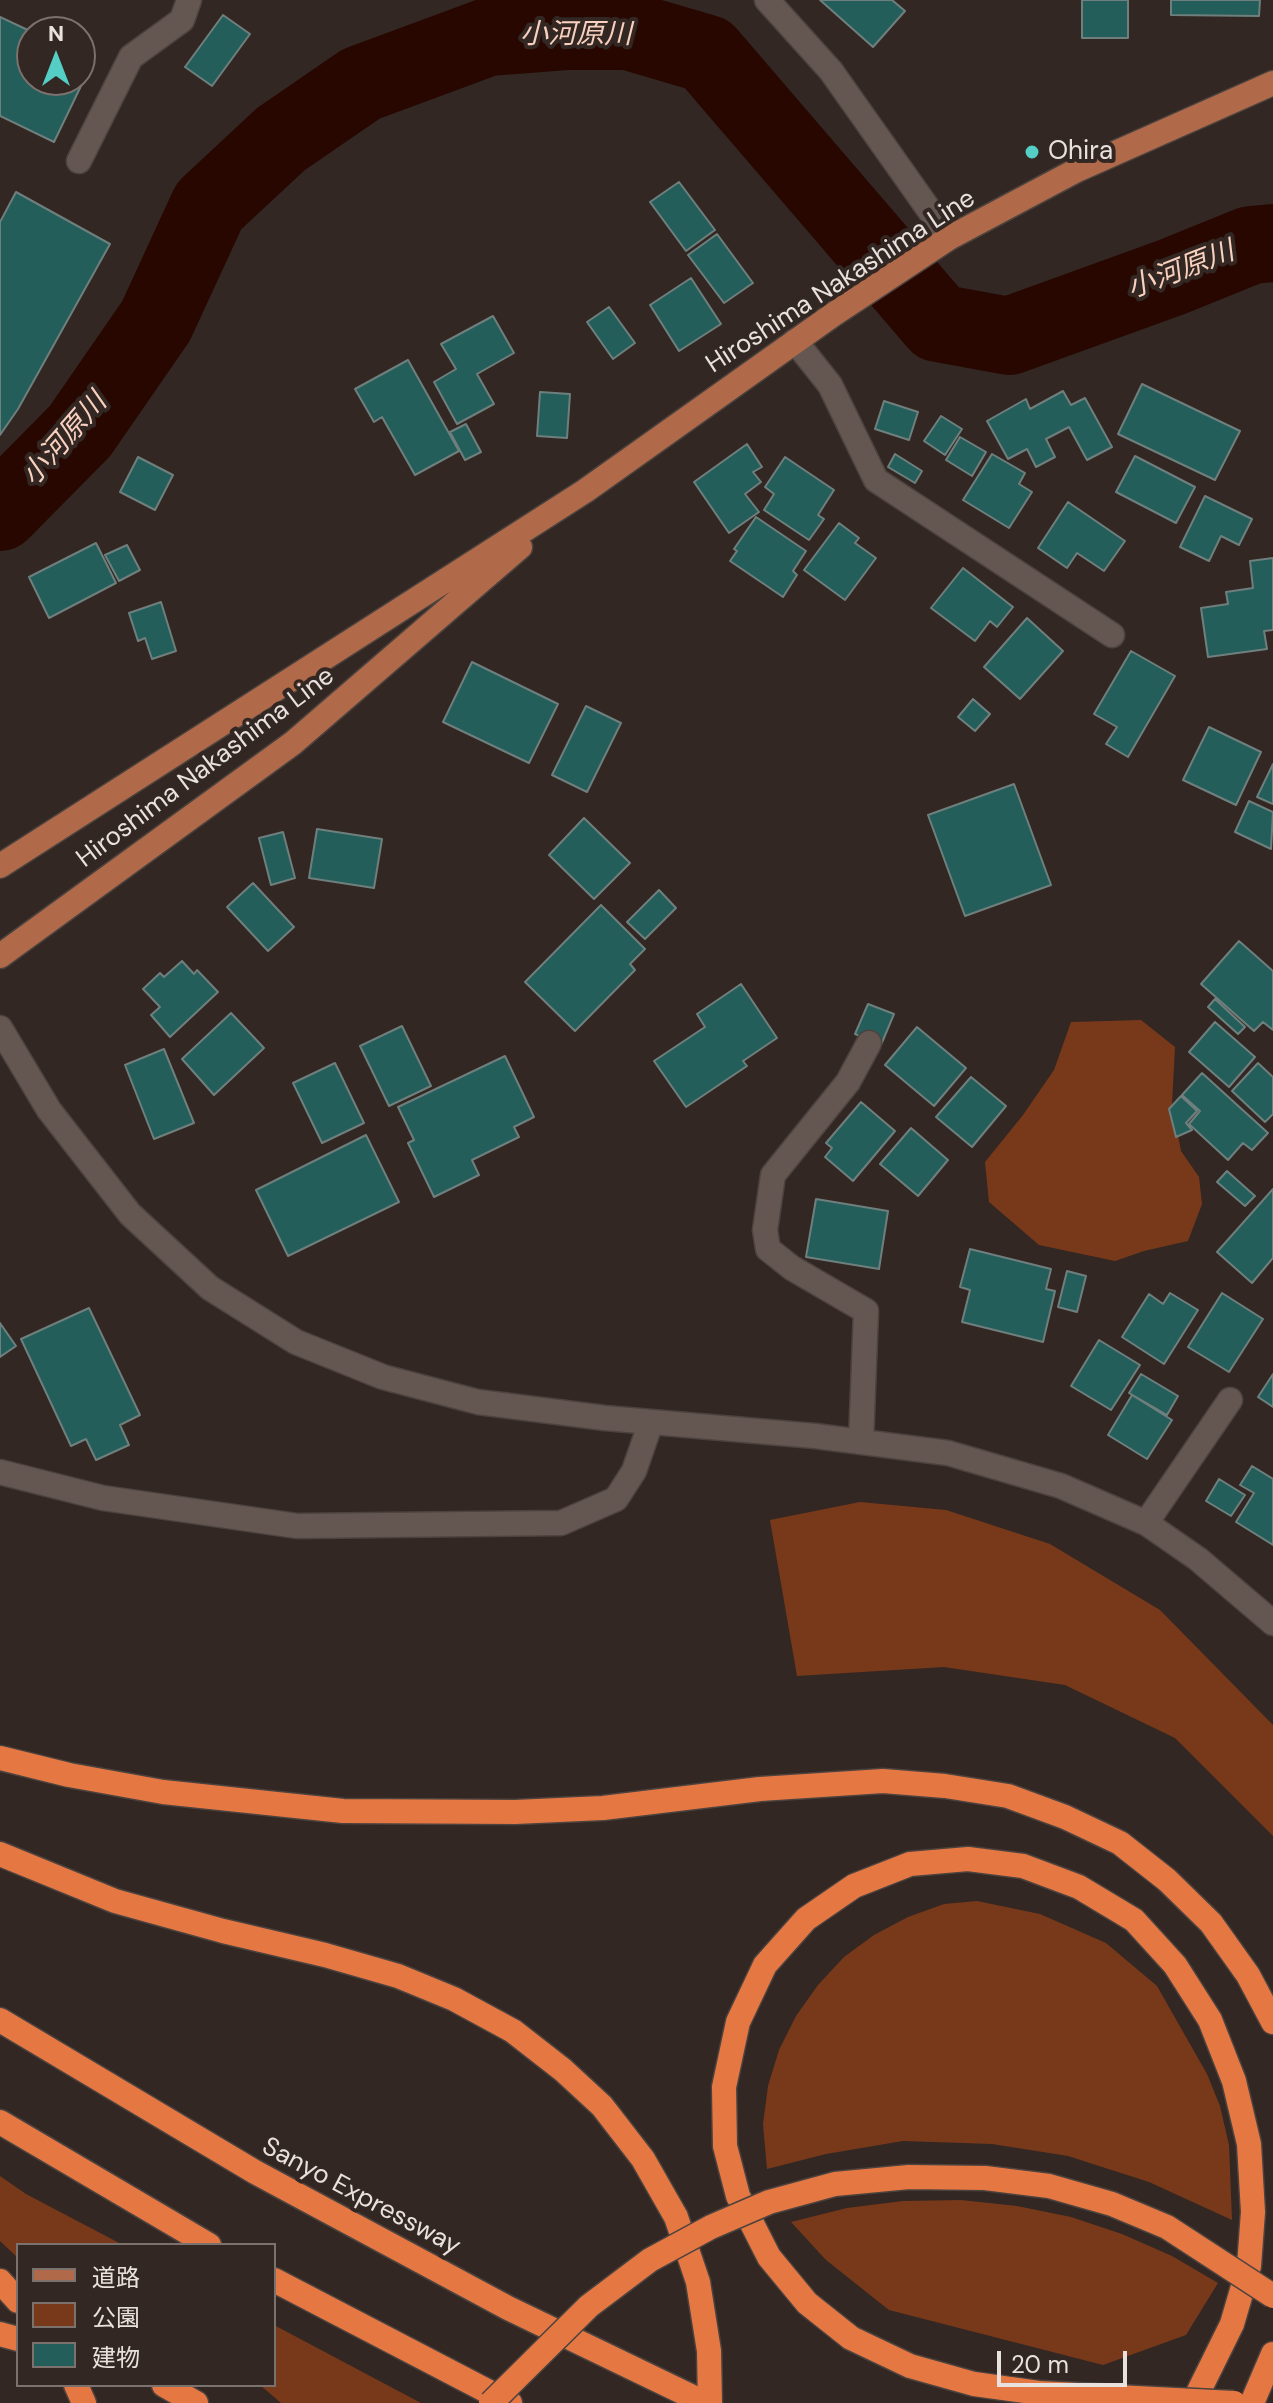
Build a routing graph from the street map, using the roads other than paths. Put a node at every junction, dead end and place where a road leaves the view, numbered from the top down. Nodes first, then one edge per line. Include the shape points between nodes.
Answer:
1 (189, 0) edge
2 (767, 0) edge
3 (1273, 83) edge
4 (79, 161) dead end
5 (939, 245) junction
6 (795, 341) junction
7 (585, 491) junction
8 (1112, 635) dead end
9 (0, 866) edge
10 (0, 956) edge
11 (0, 1028) edge
12 (869, 1043) dead end
13 (1230, 1400) dead end
14 (651, 1422) junction
15 (861, 1442) junction
16 (0, 1472) edge
17 (1146, 1523) junction
18 (1273, 1623) edge
19 (0, 1758) edge
20 (0, 1854) edge
21 (0, 2020) edge
22 (1273, 2022) edge
23 (0, 2122) edge
24 (206, 2243) edge
25 (0, 2281) edge
26 (276, 2281) edge
27 (1273, 2296) edge
28 (16, 2299) edge
29 (1273, 2354) edge
30 (168, 2387) edge
31 (196, 2403) edge
32 (491, 2403) edge
33 (510, 2403) edge
34 (708, 2403) edge
35 (1193, 2403) edge
36 (1234, 2403) edge
37 (1252, 2403) edge

1 - 4 street via 182,20 131,57
2 - 5 street via 831,71
3 - 5 main road, Hiroshima Nakashima Line via 1077,170
5 - 6 main road, Hiroshima Nakashima Line
6 - 7 main road, Hiroshima Nakashima Line
6 - 8 street via 830,385 876,480
7 - 9 main road, Hiroshima Nakashima Line
7 - 10 main road, Hiroshima Nakashima Line via 293,743
11 - 14 street via 49,1110 130,1214 210,1288 296,1342 383,1377 478,1402
12 - 15 street via 848,1082 773,1175 765,1230 768,1249 866,1311
13 - 17 street
14 - 15 street
14 - 16 street via 634,1471 616,1499 561,1523 297,1526 103,1498
15 - 17 street via 948,1453 1061,1486
17 - 18 street
19 - 22 highway via 163,1792 343,1811 603,1808 883,1781 1008,1796 1120,1843 1167,1880 1211,1923
20 - 34 highway via 115,1901 398,1976 513,2031 602,2106 643,2159 676,2217 698,2282 709,2351
21 - 34 highway, Sanyo Expressway via 283,2187 508,2308
23 - 24 highway
25 - 28 highway
26 - 33 highway
27 - 32 highway, bridge via 1167,2227 1049,2186 909,2177 835,2184 769,2202 650,2260 589,2306
29 - 37 highway
30 - 31 highway
35 - 36 highway, bridge via 1232,2324 1249,2266 1253,2212 1249,2144 1234,2081 1210,2020 1175,1965 1134,1920 1079,1887 1023,1866 968,1859 910,1864 854,1886 806,1919 765,1965 738,2022 724,2087 725,2146 738,2196 769,2257 807,2303 851,2338 910,2366 974,2384 1039,2393

